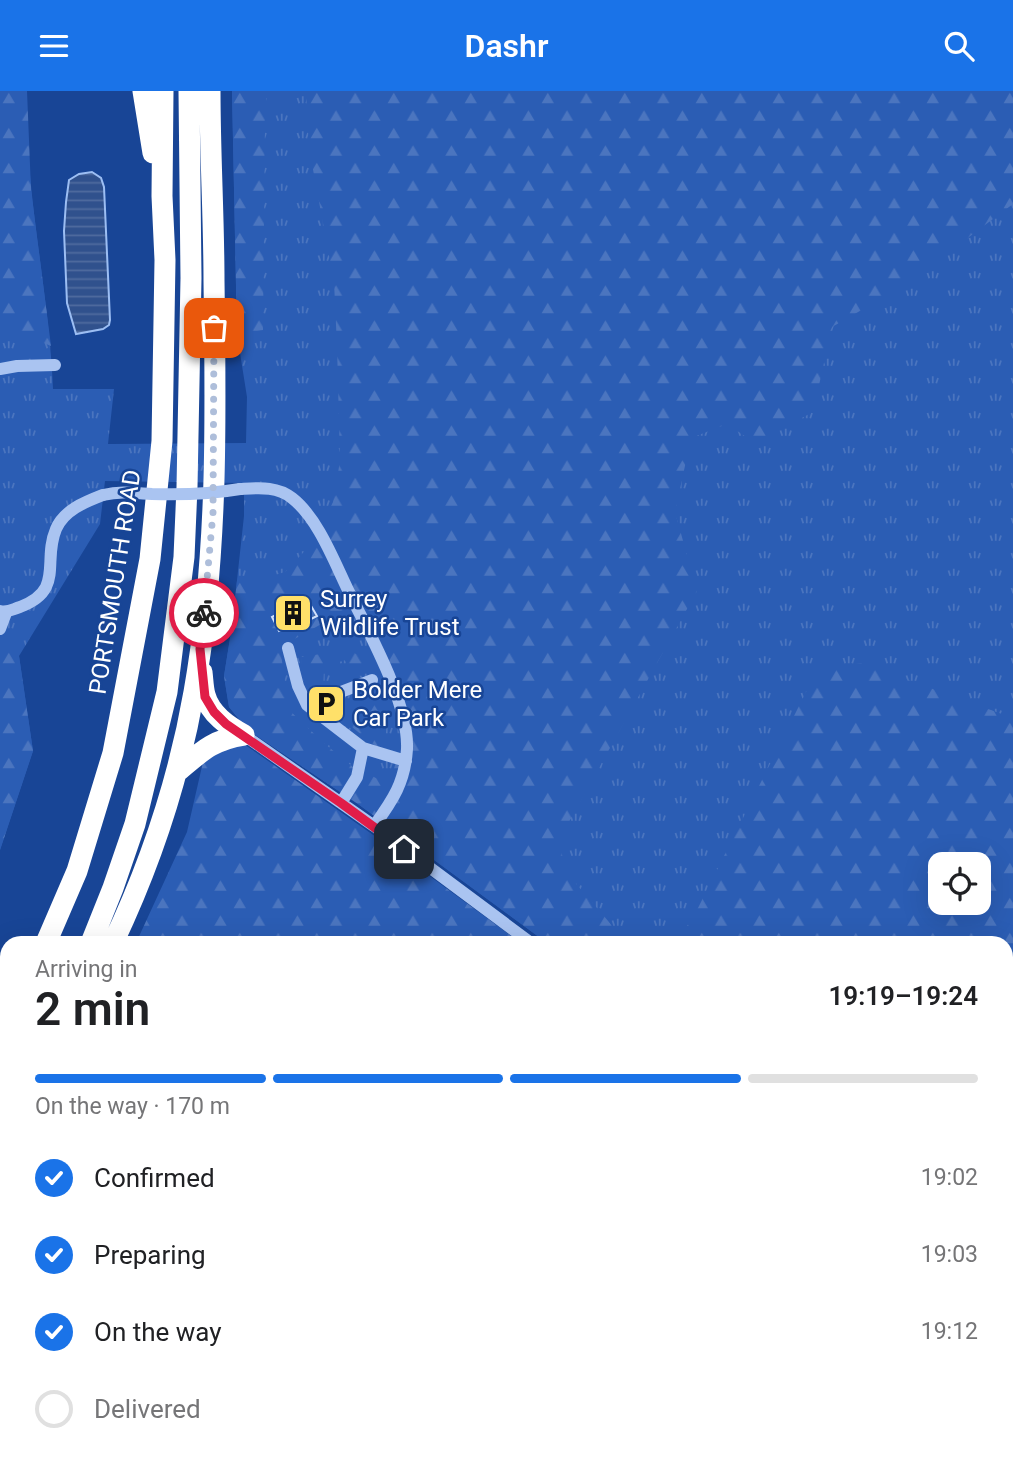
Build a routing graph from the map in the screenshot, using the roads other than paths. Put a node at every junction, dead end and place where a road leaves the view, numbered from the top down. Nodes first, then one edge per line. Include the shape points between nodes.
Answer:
1 (144, 91) edge
2 (163, 91) edge
3 (189, 91) edge
4 (210, 91) edge
5 (162, 196) junction
6 (55, 365) dead end
7 (0, 369) edge
8 (3, 612) edge
9 (0, 629) edge
10 (288, 648) dead end
11 (200, 649) junction
12 (372, 680) dead end
13 (307, 705) junction
14 (244, 735) junction
15 (363, 748) junction
16 (406, 761) junction
17 (176, 773) junction
18 (341, 803) junction
19 (374, 826) junction
20 (49, 936) edge
21 (94, 936) edge
22 (116, 936) edge
23 (522, 936) edge

1 - 5 highway
2 - 5 highway, PORTSMOUTH ROAD
3 - 21 highway via 191,278 184,557 167,692 135,824
4 - 11 highway via 214,465
5 - 20 highway, PORTSMOUTH ROAD via 162,441 150,559 113,753 77,871
6 - 7 street
8 - 9 street
8 - 16 street, bridge via 27,604 44,591 50,580 56,530 80,505 128,491 281,491 313,522 368,628 406,729
10 - 13 street
11 - 14 highway via 205,697 226,724
11 - 17 highway
12 - 13 street
13 - 15 street
14 - 17 highway via 207,748
14 - 18 street
15 - 16 street
15 - 18 street via 357,777
16 - 19 street via 395,797
17 - 22 highway
18 - 19 street
19 - 23 street

